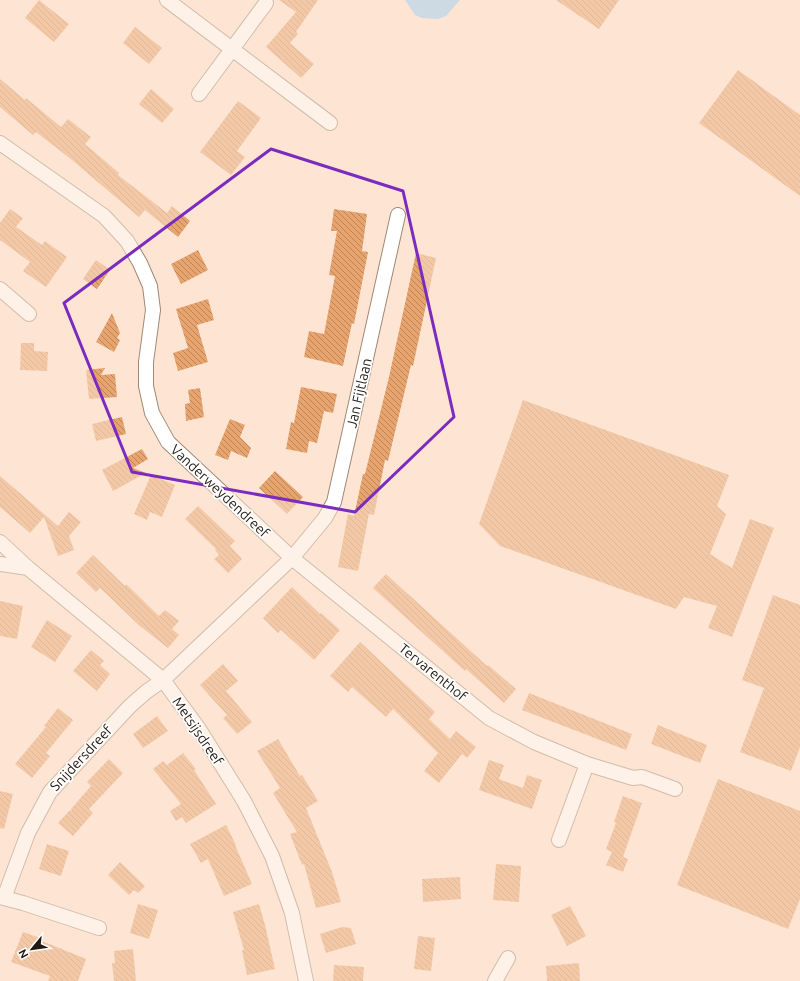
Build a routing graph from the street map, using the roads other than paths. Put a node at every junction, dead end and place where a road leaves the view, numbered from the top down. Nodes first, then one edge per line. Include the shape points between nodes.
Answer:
1 (167, 0) edge
2 (266, 3) dead end
3 (232, 49) junction
4 (199, 94) dead end
5 (330, 123) dead end
6 (0, 143) edge
7 (398, 215) dead end
8 (0, 289) edge
9 (29, 314) dead end
10 (0, 542) edge
11 (292, 558) junction
12 (0, 564) edge
13 (28, 568) junction
14 (163, 680) junction
15 (587, 764) junction
16 (675, 789) dead end
17 (559, 840) dead end
18 (2, 897) edge
19 (99, 928) dead end
20 (508, 958) dead end
21 (306, 981) edge
22 (495, 981) edge

1 - 3 street
2 - 3 street
3 - 4 street
3 - 5 street
6 - 11 street, Vanderweydendreef via 104,216 127,241 150,286 153,310 146,362 146,386 152,413 168,442
7 - 11 street, Jan Fijtlaan via 334,502 325,518
8 - 9 street
10 - 13 street, Metsijsdreef
11 - 14 street
11 - 15 street, Tervarenthof via 489,718 534,742
12 - 13 street
13 - 14 street, Metsijsdreef
14 - 18 street, Snijdersdreef via 130,706 50,792 28,833
14 - 21 street, Metsijsdreef via 199,729 244,801 272,856 292,914
15 - 16 street, Tervarenthof via 633,778 642,776
15 - 17 street
18 - 19 street, Snijdersdreef
20 - 22 street

